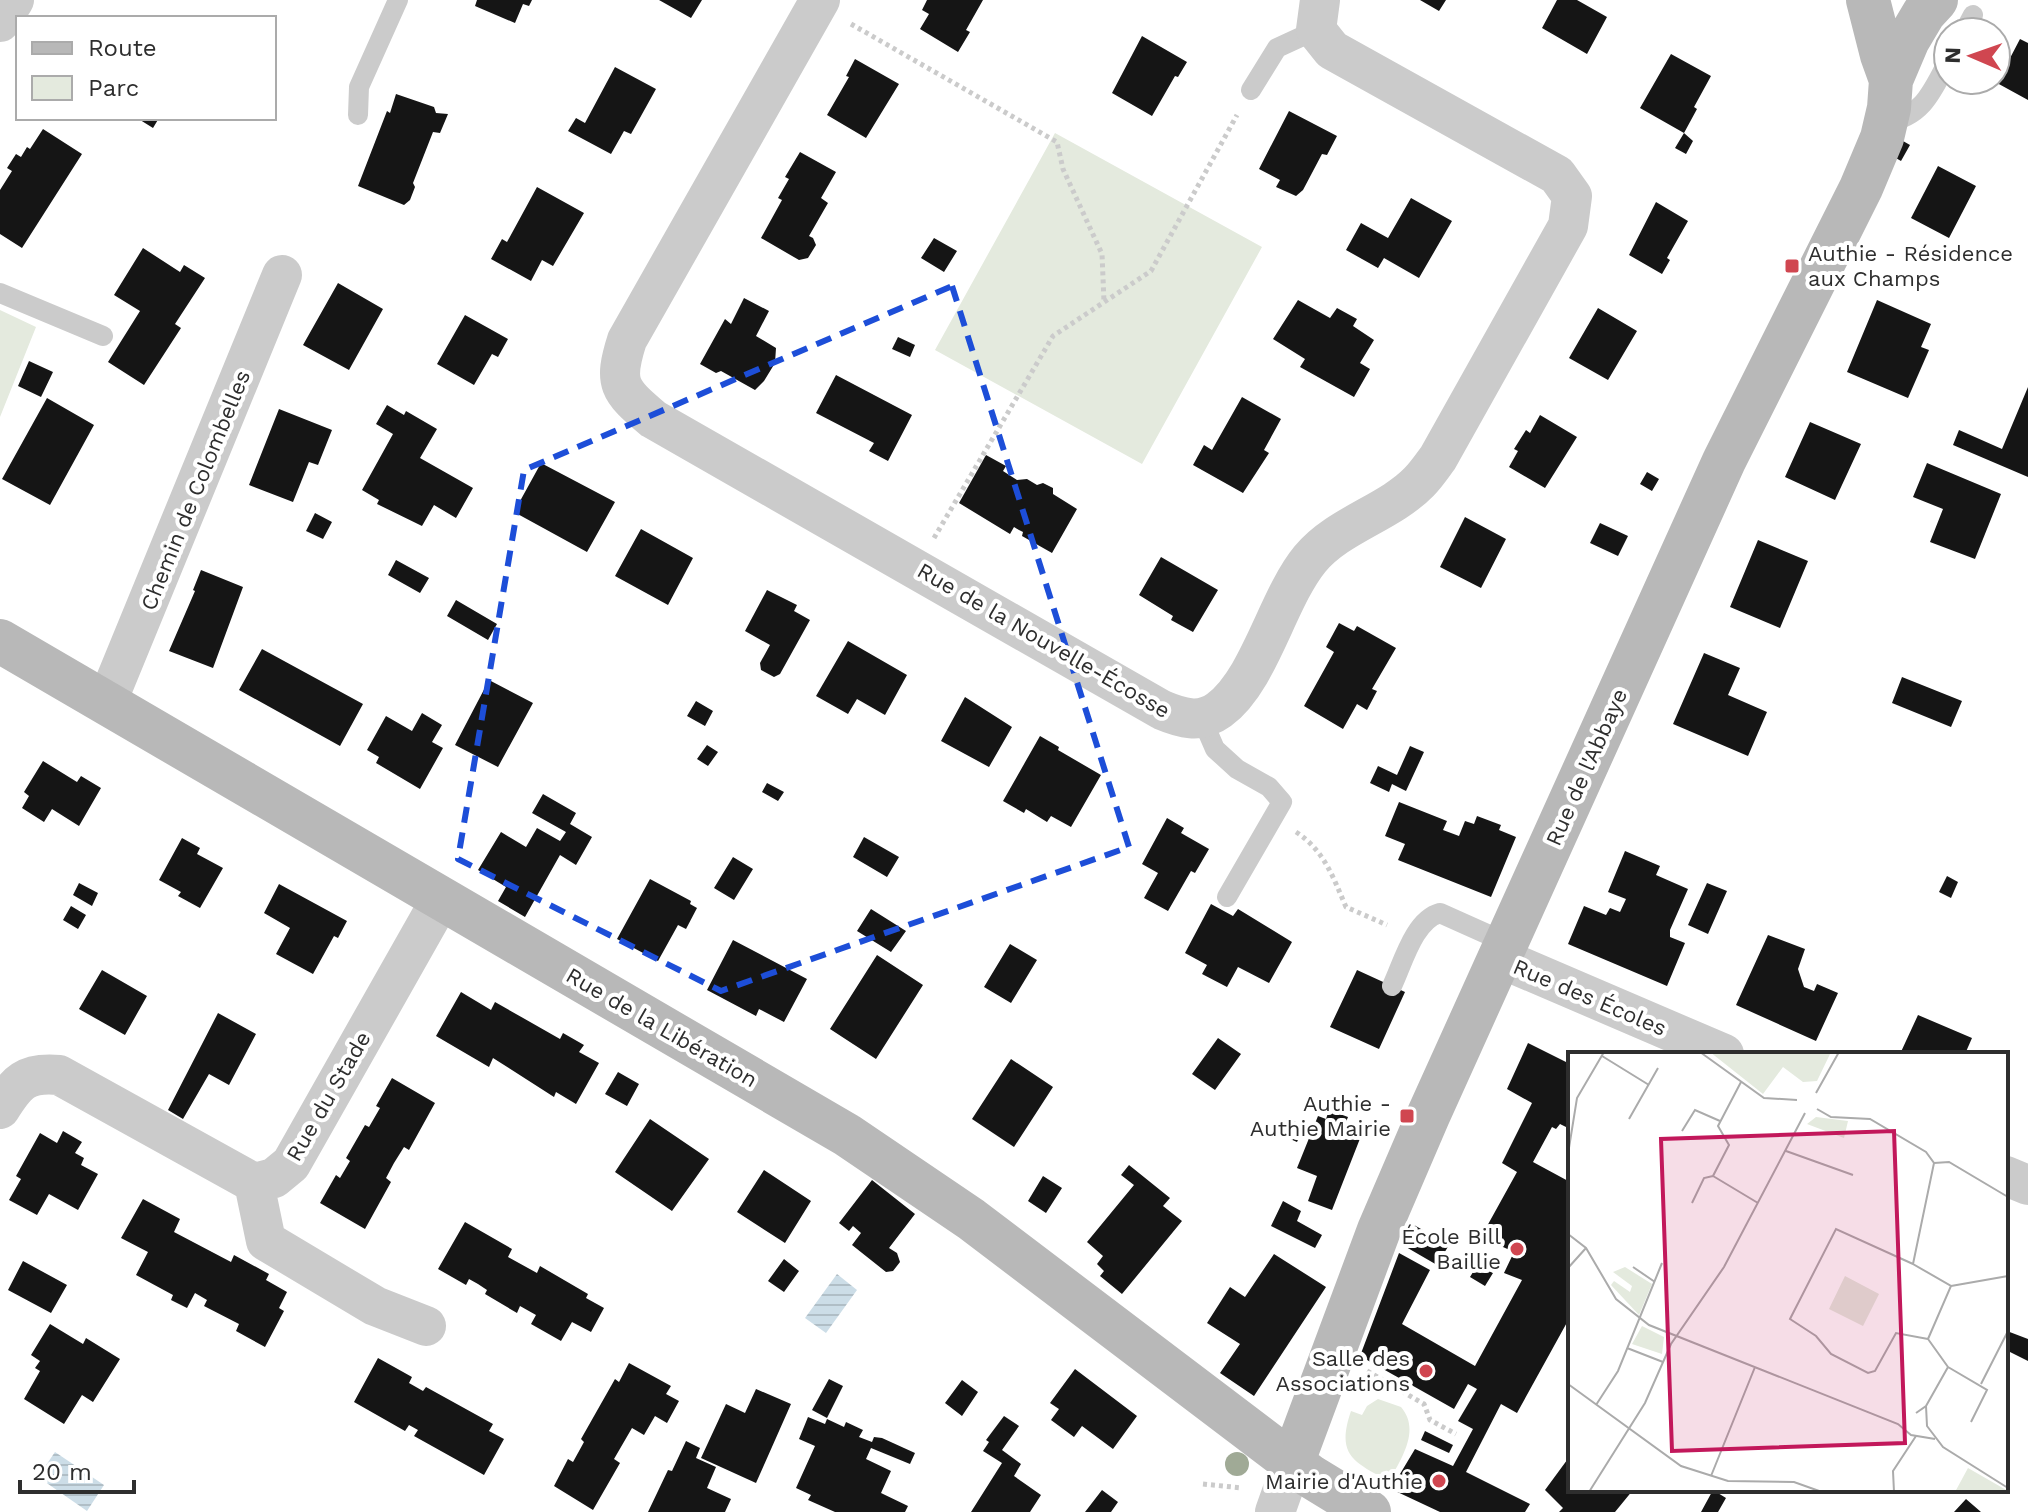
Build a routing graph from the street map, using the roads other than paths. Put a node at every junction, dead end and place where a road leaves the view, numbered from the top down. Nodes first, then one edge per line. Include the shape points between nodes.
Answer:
1 (14, 0) edge
2 (398, 0) edge
3 (1868, 0) edge
4 (819, 3) edge
5 (1318, 15) edge
6 (1957, 16) edge
7 (0, 22) edge
8 (1251, 90) road end
9 (1932, 91) edge
10 (1888, 101) junction
11 (358, 115) dead end
12 (282, 275) dead end
13 (0, 293) edge
14 (103, 336) dead end
15 (0, 641) edge
16 (106, 704) junction
17 (1202, 719) junction
18 (1227, 897) dead end
19 (441, 899) junction
20 (1504, 951) junction
21 (1392, 986) dead end
22 (1720, 1052) edge
23 (0, 1109) edge
24 (2008, 1177) edge
25 (254, 1183) junction
26 (2028, 1185) edge
27 (426, 1326) dead end
28 (1293, 1461) junction
29 (1263, 1501) edge
30 (1369, 1512) edge

1 - 7 street
2 - 11 lane via 359,87
3 - 10 street
4 - 17 street, Rue de la Nouvelle-Écosse via 627,340 618,368 625,396 653,419 1162,710
5 - 8 lane via 1277,48
5 - 17 street, Rue de la Nouvelle-Écosse via 1332,50 1557,175 1572,196 1568,226 1438,458 1418,483 1313,555 1235,693 1220,710
6 - 10 street, Rue de l'Abbaye via 1924,13 1908,40
9 - 10 lane via 1925,104 1906,117
10 - 20 street, Rue de l'Abbaye via 1882,138 1861,188 1724,461
12 - 16 street, Chemin de Colombelles
13 - 14 lane
15 - 16 street, Rue de la Libération
16 - 19 street, Rue de la Libération
17 - 18 lane via 1215,749 1282,802
19 - 25 street, Rue du Stade via 291,1164 274,1178
19 - 28 street, Rue de la Libération via 847,1135 971,1219
20 - 21 lane via 1440,913 1431,915
20 - 22 street, Rue des Écoles
20 - 28 street, Rue de l'Abbaye via 1379,1230
23 - 25 street via 15,1085 28,1076 59,1075
24 - 26 street
25 - 27 street via 266,1241 375,1306
28 - 29 street
28 - 30 street, Rue de la Libération

